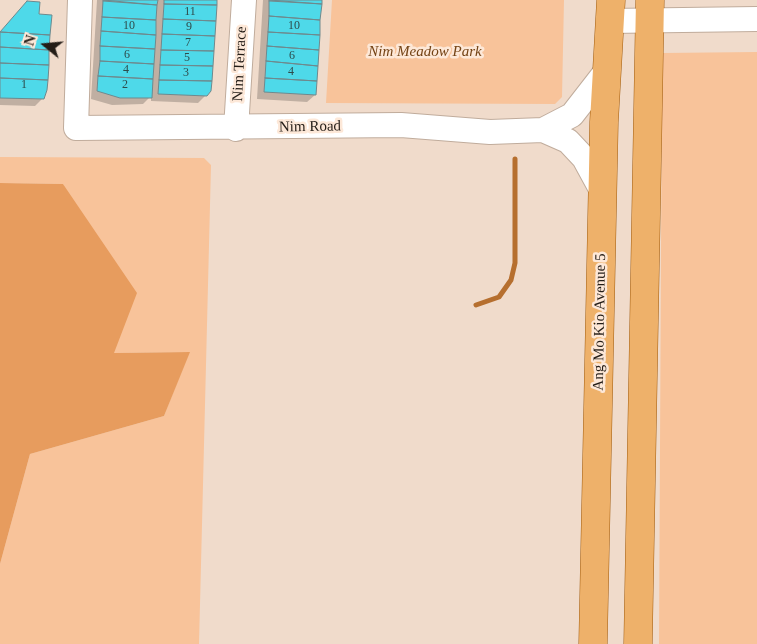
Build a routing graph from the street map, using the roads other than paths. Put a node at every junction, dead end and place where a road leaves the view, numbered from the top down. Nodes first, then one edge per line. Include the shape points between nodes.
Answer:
1 (80, 0) edge
2 (244, 0) edge
3 (610, 10) edge
4 (649, 11) edge
5 (757, 19) edge
6 (607, 70) junction
7 (236, 128) junction
8 (543, 130) junction
9 (602, 191) junction
10 (593, 644) edge
11 (638, 644) edge

1 - 7 street, Nim Road via 76,128
2 - 7 street, Nim Terrace
3 - 4 street
3 - 6 main road, Ang Mo Kio Avenue 5
4 - 5 street
4 - 11 main road
6 - 8 street via 572,115
6 - 9 main road, Ang Mo Kio Avenue 5
7 - 8 street, Nim Road via 401,125 490,132
8 - 9 street via 568,141 584,158
9 - 10 main road, Ang Mo Kio Avenue 5

